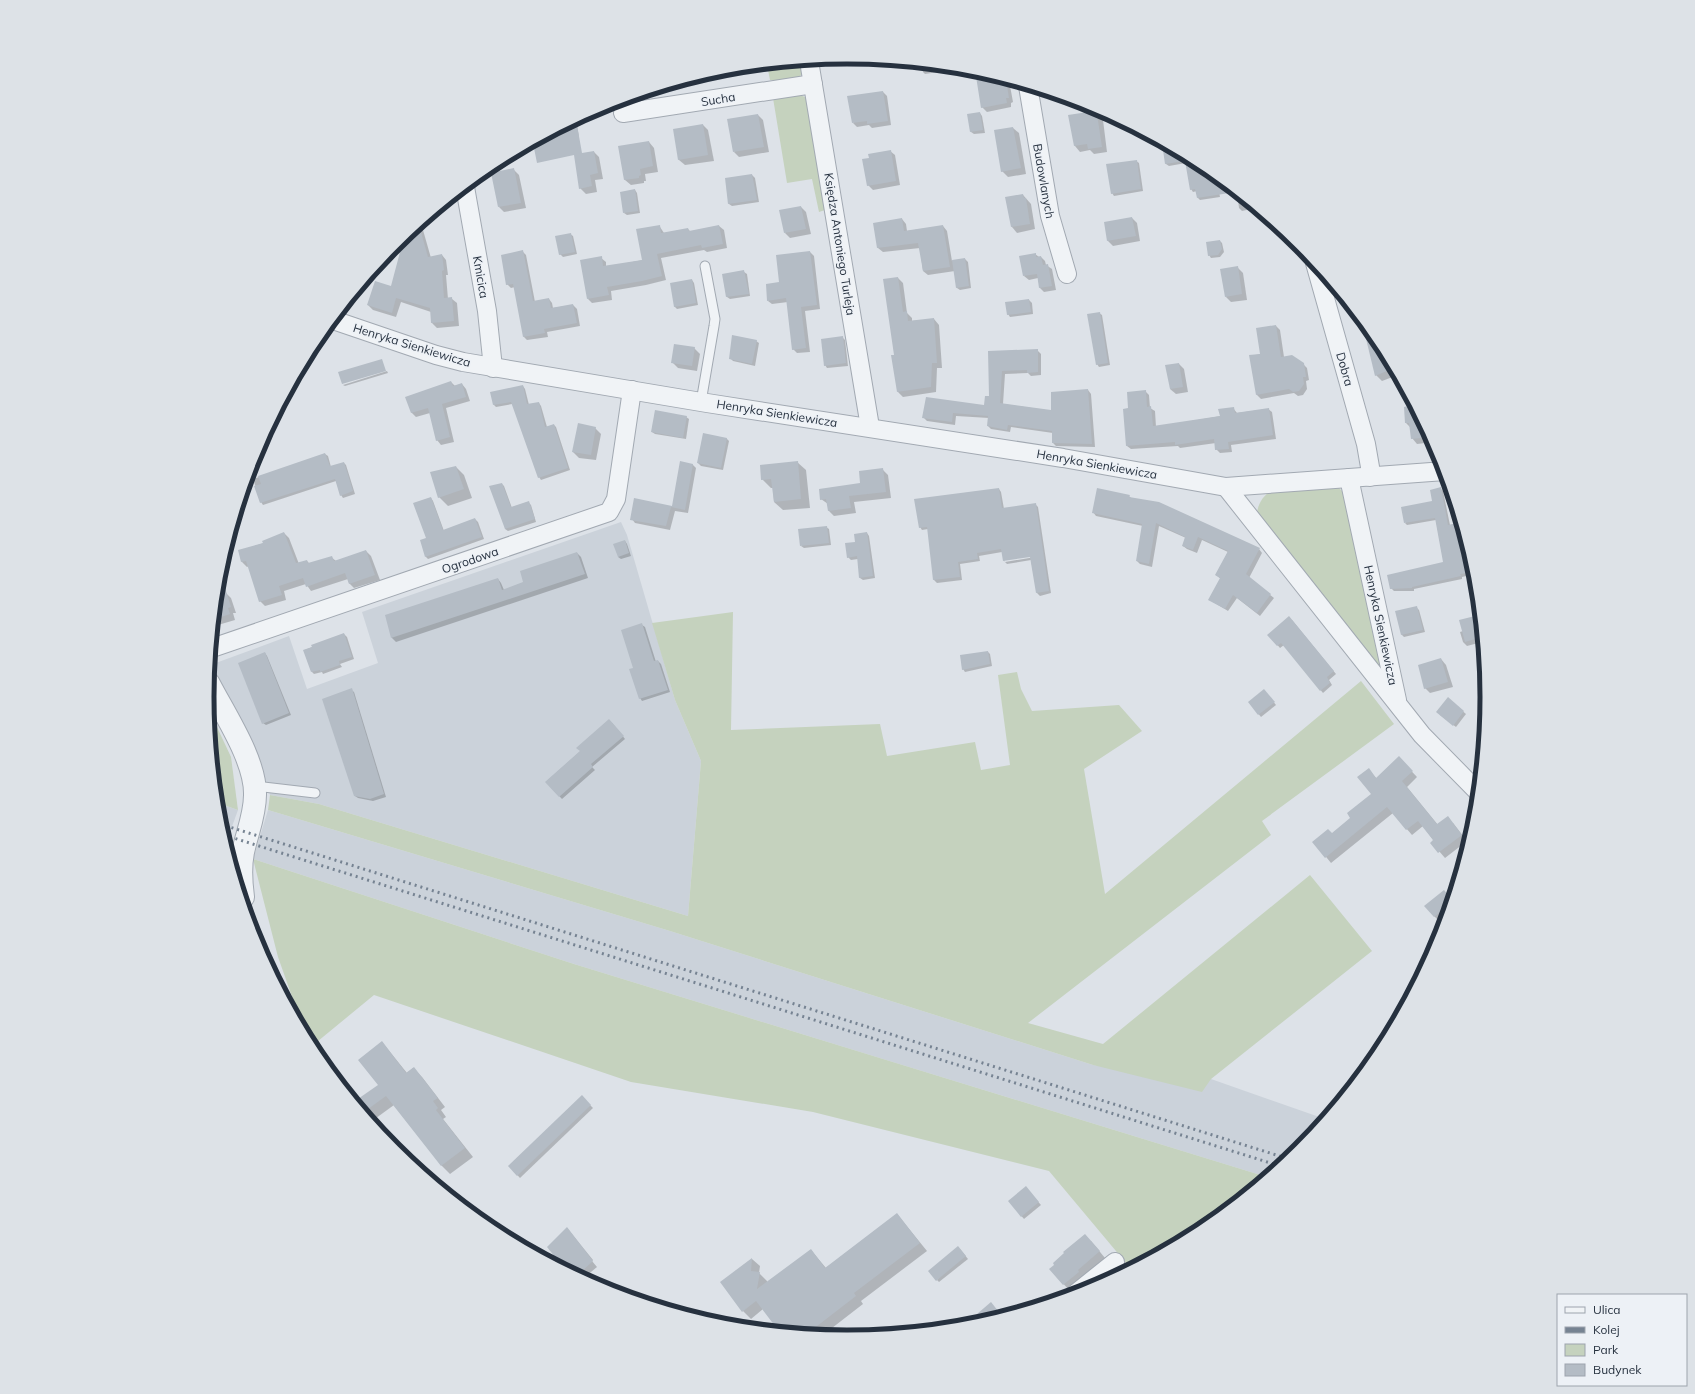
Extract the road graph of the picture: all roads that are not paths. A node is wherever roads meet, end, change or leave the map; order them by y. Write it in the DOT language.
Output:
graph roads {
  1 [pos="811,65"];
  2 [pos="813,84"];
  3 [pos="1029,91"];
  4 [pos="623,113"];
  5 [pos="466,192"];
  6 [pos="705,266"];
  7 [pos="1067,274"];
  8 [pos="1318,275"];
  9 [pos="338,322"];
  10 [pos="493,368"];
  11 [pos="632,390"];
  12 [pos="701,402"];
  13 [pos="870,427"];
  14 [pos="1438,472"];
  15 [pos="1370,477"];
  16 [pos="1349,478"];
  17 [pos="1226,487"];
  18 [pos="217,646"];
  19 [pos="214,694"];
  20 [pos="1398,705"];
  21 [pos="255,786"];
  22 [pos="1474,788"];
  23 [pos="315,793"];
  24 [pos="241,877"];
  25 [pos="1114,1262"];
  26 [pos="1089,1282"];
  1 -- 2 [label="street, Księdza Antoniego Turleja"];
  2 -- 4 [label="street, Sucha"];
  2 -- 13 [label="street, Księdza Antoniego Turleja"];
  3 -- 7 [label="street, Budowlanych"];
  5 -- 10 [label="street, Kmicica"];
  6 -- 12 [label="lane"];
  8 -- 15 [label="street, Dobra"];
  9 -- 10 [label="street, Henryka Sienkiewicza"];
  10 -- 11 [label="street, Henryka Sienkiewicza"];
  11 -- 12 [label="street, Henryka Sienkiewicza"];
  11 -- 18 [label="street, Ogrodowa"];
  12 -- 13 [label="street, Henryka Sienkiewicza"];
  13 -- 17 [label="street, Henryka Sienkiewicza"];
  14 -- 15 [label="street"];
  15 -- 16 [label="street"];
  16 -- 17 [label="street, Henryka Sienkiewicza"];
  16 -- 20 [label="street, Henryka Sienkiewicza"];
  17 -- 20 [label="street, Henryka Sienkiewicza"];
  19 -- 21 [label="street"];
  20 -- 22 [label="street, Henryka Sienkiewicza"];
  21 -- 23 [label="lane"];
  21 -- 24 [label="street"];
  25 -- 26 [label="street"];
}
